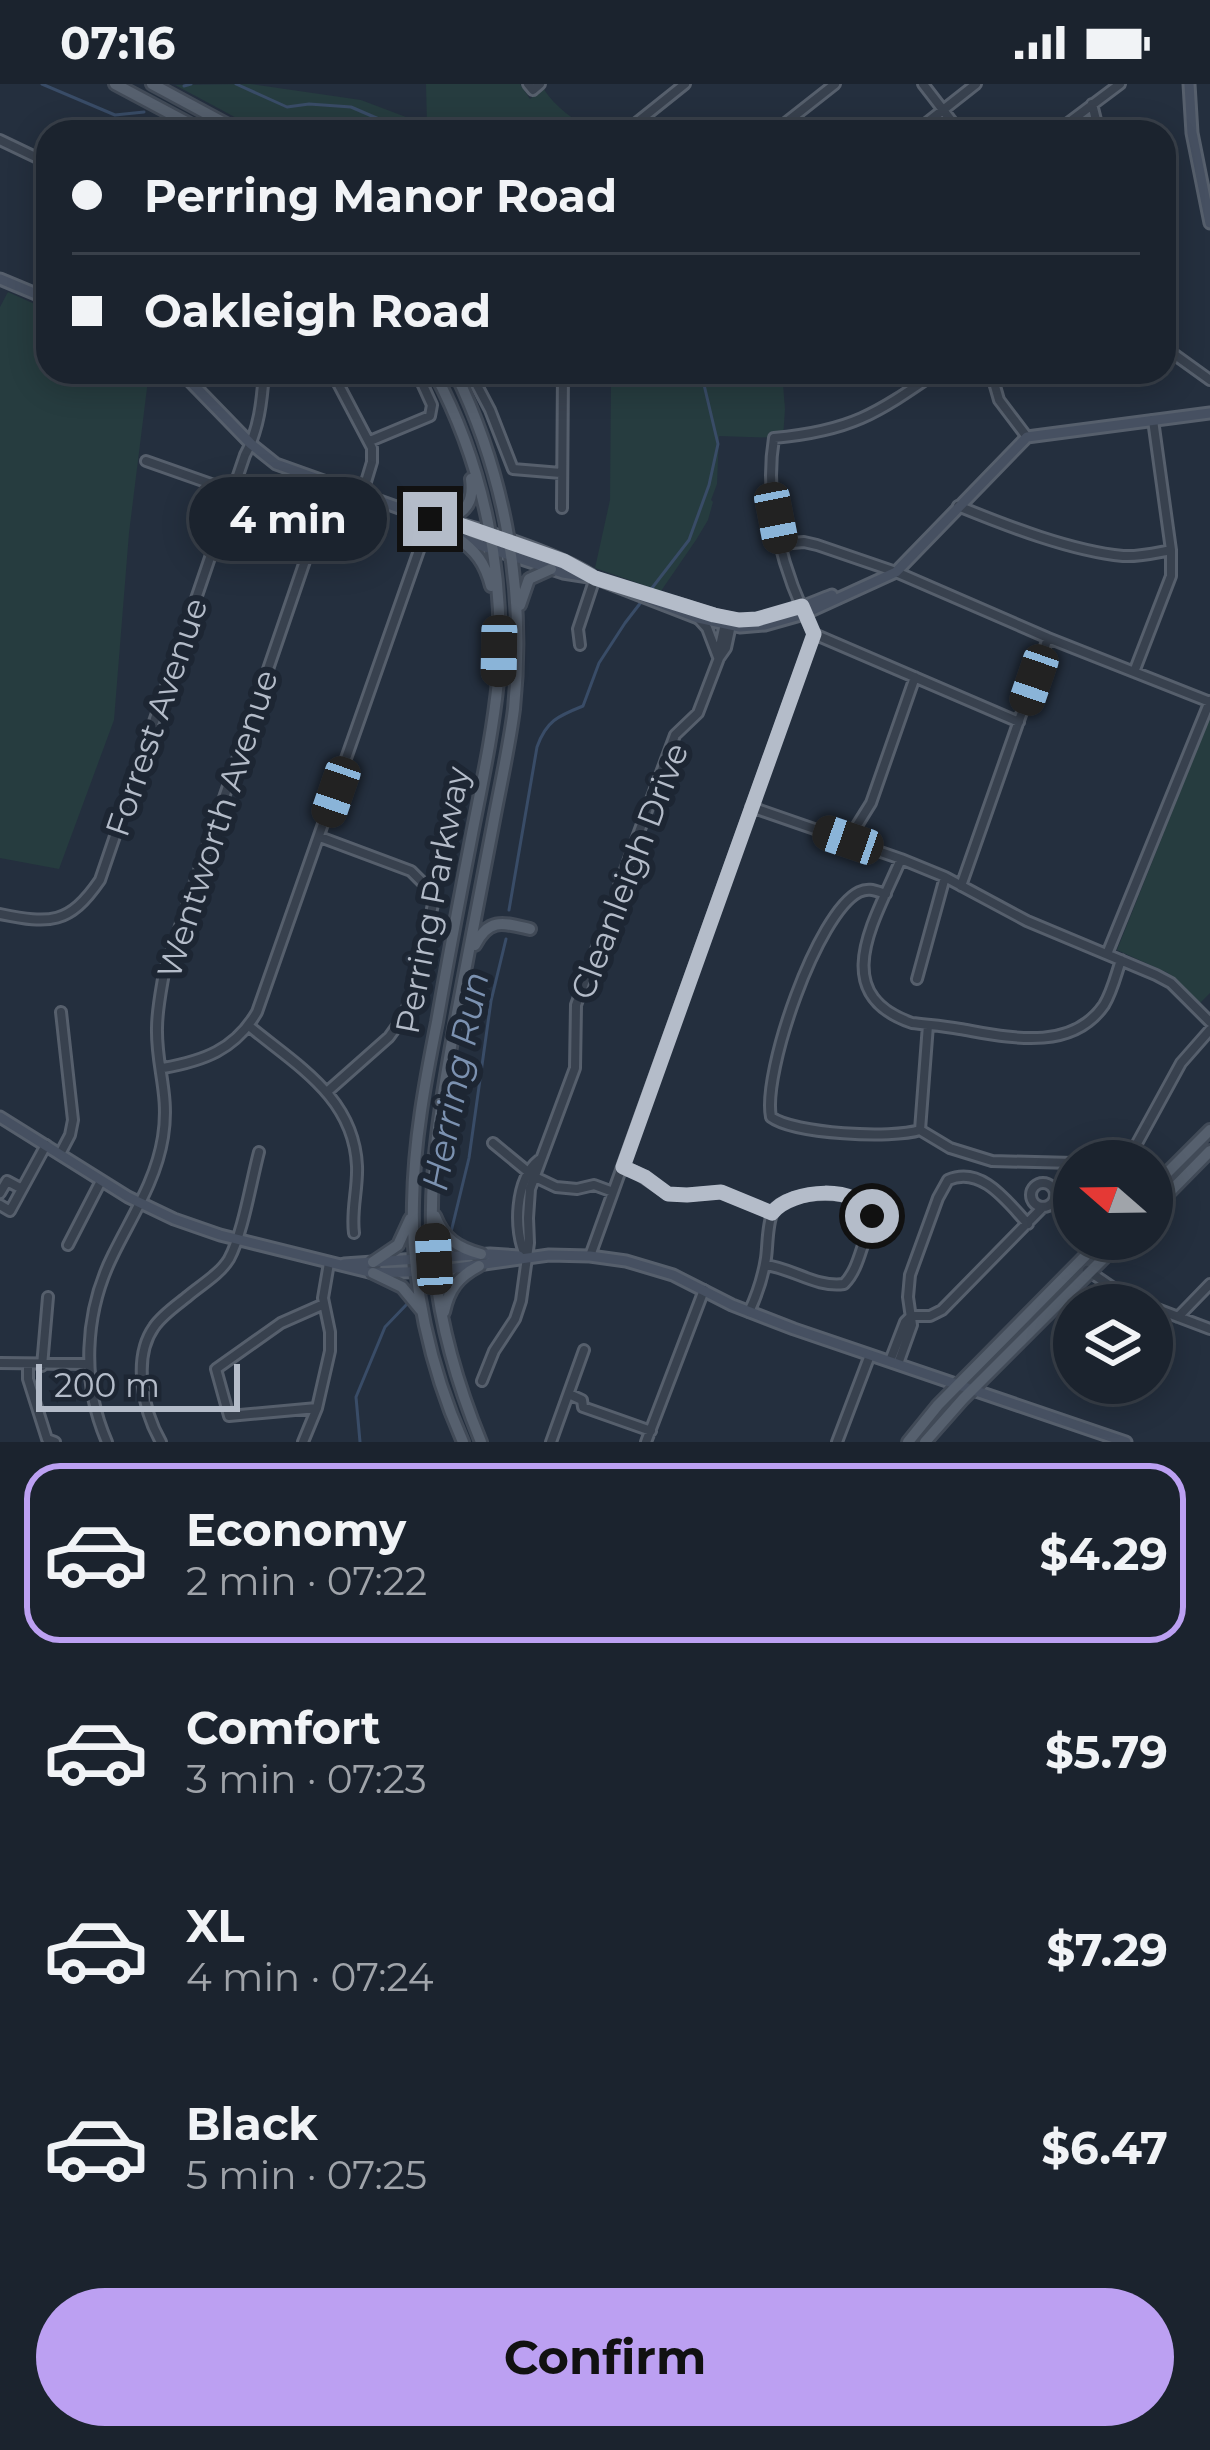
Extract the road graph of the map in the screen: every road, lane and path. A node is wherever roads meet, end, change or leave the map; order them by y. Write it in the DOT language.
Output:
graph roads {
  1 [pos="115,84"];
  2 [pos="686,84"];
  3 [pos="835,84"];
  4 [pos="923,84"];
  5 [pos="976,84"];
  6 [pos="1120,84"];
  7 [pos="1189,84"];
  8 [pos="156,86"];
  9 [pos="1092,104"];
  10 [pos="943,110"];
  11 [pos="182,120"];
  12 [pos="219,120"];
  13 [pos="640,120"];
  14 [pos="789,120"];
  15 [pos="930,120"];
  16 [pos="951,120"];
  17 [pos="1071,120"];
  18 [pos="1096,120"];
  19 [pos="0,140"];
  20 [pos="36,157"];
  21 [pos="1210,223"];
  22 [pos="0,279"];
  23 [pos="36,294"];
  24 [pos="1176,356"];
  25 [pos="1210,380"];
  26 [pos="193,384"];
  27 [pos="263,384"];
  28 [pos="339,384"];
  29 [pos="422,384"];
  30 [pos="440,384"];
  31 [pos="460,384"];
  32 [pos="476,384"];
  33 [pos="563,384"];
  34 [pos="921,384"];
  35 [pos="994,384"];
  36 [pos="1210,413"];
  37 [pos="1153,420"];
  38 [pos="1027,437"];
  39 [pos="370,441"];
  40 [pos="251,445"];
  41 [pos="469,452"];
  42 [pos="146,461"];
  43 [pos="561,473"];
  44 [pos="331,485"];
  45 [pos="234,492"];
  46 [pos="362,496"];
  47 [pos="958,506"];
  48 [pos="562,508"];
  49 [pos="430,519"];
  50 [pos="446,520"];
  51 [pos="490,535"];
  52 [pos="456,537"];
  53 [pos="509,542"];
  54 [pos="781,544"];
  55 [pos="492,549"];
  56 [pos="1171,550"];
  57 [pos="512,555"];
  58 [pos="551,569"];
  59 [pos="896,572"];
  60 [pos="595,578"];
  61 [pos="654,599"];
  62 [pos="803,610"];
  63 [pos="499,618"];
  64 [pos="698,618"];
  65 [pos="728,621"];
  66 [pos="814,634"];
  67 [pos="1048,638"];
  68 [pos="580,645"];
  69 [pos="517,651"];
  70 [pos="719,658"];
  71 [pos="1134,672"];
  72 [pos="915,677"];
  73 [pos="1210,702"];
  74 [pos="1019,722"];
  75 [pos="751,807"];
  76 [pos="320,837"];
  77 [pos="848,840"];
  78 [pos="901,859"];
  79 [pos="945,878"];
  80 [pos="961,886"];
  81 [pos="886,894"];
  82 [pos="0,914"];
  83 [pos="530,929"];
  84 [pos="1107,954"];
  85 [pos="1121,960"];
  86 [pos="465,971"];
  87 [pos="917,980"];
  88 [pos="61,1012"];
  89 [pos="928,1025"];
  90 [pos="249,1026"];
  91 [pos="1210,1026"];
  92 [pos="163,1068"];
  93 [pos="328,1091"];
  94 [pos="0,1117"];
  95 [pos="920,1130"];
  96 [pos="1210,1130"];
  97 [pos="1137,1140"];
  98 [pos="493,1144"];
  99 [pos="46,1145"];
  100 [pos="1210,1151"];
  101 [pos="259,1152"];
  102 [pos="61,1154"];
  103 [pos="1053,1163"];
  104 [pos="623,1167"];
  105 [pos="1173,1167"];
  106 [pos="531,1173"];
  107 [pos="101,1181"];
  108 [pos="22,1189"];
  109 [pos="1173,1189"];
  110 [pos="614,1192"];
  111 [pos="0,1193"];
  112 [pos="140,1203"];
  113 [pos="413,1204"];
  114 [pos="0,1205"];
  115 [pos="432,1207"];
  116 [pos="1043,1207"];
  117 [pos="772,1213"];
  118 [pos="1028,1224"];
  119 [pos="354,1233"];
  120 [pos="236,1240"];
  121 [pos="68,1245"];
  122 [pos="590,1256"];
  123 [pos="526,1257"];
  124 [pos="480,1260"];
  125 [pos="1103,1260"];
  126 [pos="1079,1262"];
  127 [pos="334,1264"];
  128 [pos="765,1264"];
  129 [pos="434,1265"];
  130 [pos="417,1266"];
  131 [pos="373,1268"];
  132 [pos="1090,1273"];
  133 [pos="1107,1284"];
  134 [pos="1210,1284"];
  135 [pos="704,1290"];
  136 [pos="48,1297"];
  137 [pos="324,1304"];
  138 [pos="749,1312"];
  139 [pos="424,1314"];
  140 [pos="1173,1315"];
  141 [pos="911,1316"];
  142 [pos="1178,1317"];
  143 [pos="442,1321"];
  144 [pos="1210,1329"];
  145 [pos="584,1350"];
  146 [pos="870,1355"];
  147 [pos="0,1363"];
  148 [pos="894,1363"];
  149 [pos="89,1364"];
  150 [pos="28,1366"];
  151 [pos="42,1366"];
  152 [pos="482,1381"];
  153 [pos="957,1385"];
  154 [pos="973,1390"];
  155 [pos="569,1394"];
  156 [pos="583,1407"];
  157 [pos="316,1408"];
  158 [pos="563,1409"];
  159 [pos="1085,1428"];
  160 [pos="650,1431"];
  161 [pos="55,1442"];
  162 [pos="107,1442"];
  163 [pos="161,1442"];
  164 [pos="303,1442"];
  165 [pos="463,1442"];
  166 [pos="481,1442"];
  167 [pos="551,1442"];
  168 [pos="646,1442"];
  169 [pos="837,1442"];
  170 [pos="908,1442"];
  171 [pos="925,1442"];
  172 [pos="1081,1442"];
  173 [pos="1126,1442"];
  1 -- 11 [label="main road"];
  2 -- 13 [label="street"];
  3 -- 14 [label="street"];
  4 -- 10 [label="street"];
  5 -- 10 [label="street"];
  6 -- 9 [label="street"];
  7 -- 21 [label="street"];
  8 -- 12 [label="main road"];
  9 -- 17 [label="street"];
  9 -- 18 [label="street"];
  10 -- 15 [label="street"];
  10 -- 16 [label="street"];
  19 -- 20 [label="street"];
  22 -- 23 [label="street"];
  24 -- 25 [label="street"];
  26 -- 40 [label="street"];
  27 -- 40 [label="street, Forrest Avenue"];
  28 -- 39 [label="street"];
  29 -- 39 [label="street"];
  30 -- 41 [label="main road, Perring Parkway"];
  31 -- 53 [label="main road, Perring Parkway"];
  32 -- 43 [label="street"];
  33 -- 43 [label="street"];
  34 -- 54 [label="street"];
  35 -- 38 [label="street"];
  36 -- 37 [label="street"];
  37 -- 38 [label="street"];
  37 -- 56 [label="street"];
  38 -- 47 [label="street"];
  39 -- 46 [label="street"];
  40 -- 44 [label="street"];
  40 -- 45 [label="street, Forrest Avenue"];
  41 -- 50 [label="main road"];
  41 -- 51 [label="main road, Perring Parkway"];
  42 -- 45 [label="street"];
  43 -- 48 [label="street"];
  44 -- 46 [label="street"];
  44 -- 92 [label="street, Wentworth Avenue"];
  45 -- 82 [label="street, Forrest Avenue"];
  46 -- 49 [label="street"];
  47 -- 56 [label="street"];
  47 -- 59 [label="street"];
  49 -- 50 [label="street"];
  49 -- 52 [label="street"];
  49 -- 76 [label="street"];
  50 -- 51 [label="street"];
  51 -- 53 [label="street"];
  51 -- 55 [label="main road, Perring Parkway"];
  52 -- 55 [label="street"];
  52 -- 63 [label="main road"];
  53 -- 57 [label="main road, Perring Parkway"];
  53 -- 60 [label="street"];
  54 -- 59 [label="street"];
  54 -- 62 [label="street"];
  55 -- 57 [label="street"];
  55 -- 63 [label="main road, Perring Parkway"];
  56 -- 71 [label="street"];
  57 -- 58 [label="street"];
  57 -- 69 [label="main road, Perring Parkway"];
  58 -- 60 [label="street"];
  58 -- 69 [label="main road"];
  59 -- 62 [label="street"];
  59 -- 67 [label="street"];
  60 -- 61 [label="street"];
  60 -- 68 [label="street"];
  61 -- 64 [label="street"];
  61 -- 65 [label="street"];
  62 -- 65 [label="street"];
  62 -- 66 [label="street"];
  63 -- 113 [label="main road, Perring Parkway"];
  64 -- 65 [label="street"];
  64 -- 70 [label="street"];
  65 -- 70 [label="street, Cleanleigh Drive"];
  66 -- 72 [label="street"];
  66 -- 75 [label="street"];
  67 -- 71 [label="street"];
  67 -- 74 [label="street"];
  69 -- 86 [label="main road, Perring Parkway"];
  70 -- 106 [label="street, Cleanleigh Drive"];
  71 -- 73 [label="street"];
  72 -- 74 [label="street"];
  72 -- 77 [label="street"];
  73 -- 84 [label="street"];
  74 -- 80 [label="street"];
  75 -- 77 [label="street"];
  75 -- 104 [label="street"];
  76 -- 90 [label="street"];
  76 -- 93 [label="street"];
  77 -- 78 [label="street"];
  78 -- 79 [label="street"];
  78 -- 81 [label="street"];
  79 -- 80 [label="street"];
  79 -- 87 [label="street"];
  80 -- 84 [label="street"];
  81 -- 89 [label="street"];
  81 -- 95 [label="street"];
  83 -- 86 [label="main road"];
  84 -- 85 [label="street"];
  85 -- 89 [label="street"];
  85 -- 91 [label="street"];
  86 -- 115 [label="main road, Perring Parkway"];
  88 -- 102 [label="street"];
  89 -- 95 [label="street"];
  90 -- 92 [label="street"];
  90 -- 93 [label="street"];
  91 -- 97 [label="street"];
  92 -- 112 [label="street, Wentworth Avenue"];
  93 -- 119 [label="street"];
  94 -- 99 [label="street"];
  95 -- 103 [label="street"];
  96 -- 105 [label="main road"];
  98 -- 106 [label="street"];
  99 -- 102 [label="street"];
  99 -- 108 [label="street"];
  100 -- 109 [label="main road"];
  101 -- 120 [label="street"];
  102 -- 107 [label="street"];
  104 -- 110 [label="street"];
  104 -- 117 [label="street"];
  106 -- 110 [label="street"];
  106 -- 123 [label="street, Cleanleigh Drive"];
  107 -- 112 [label="street"];
  107 -- 121 [label="street"];
  108 -- 111 [label="street"];
  108 -- 114 [label="street"];
  110 -- 122 [label="street"];
  112 -- 120 [label="street"];
  112 -- 149 [label="street, Wentworth Avenue"];
  113 -- 130 [label="main road, Perring Parkway"];
  113 -- 131 [label="main road"];
  115 -- 124 [label="main road"];
  115 -- 129 [label="main road, Perring Parkway"];
  116 -- 118 [label="street"];
  117 -- 128 [label="street"];
  117 -- 128 [label="street"];
  118 -- 141 [label="street"];
  118 -- 141 [label="street"];
  120 -- 127 [label="street"];
  120 -- 163 [label="street"];
  122 -- 123 [label="street"];
  122 -- 135 [label="street"];
  123 -- 124 [label="street"];
  123 -- 152 [label="street, Cleanleigh Drive"];
  124 -- 129 [label="street"];
  124 -- 143 [label="main road"];
  125 -- 132 [label="main road"];
  126 -- 132 [label="street"];
  126 -- 153 [label="main road"];
  127 -- 131 [label="street"];
  127 -- 137 [label="street"];
  128 -- 138 [label="street"];
  129 -- 130 [label="street"];
  129 -- 143 [label="main road, Perring Parkway"];
  130 -- 131 [label="street"];
  130 -- 139 [label="main road, Perring Parkway"];
  131 -- 139 [label="main road"];
  132 -- 133 [label="street"];
  132 -- 154 [label="main road"];
  134 -- 142 [label="street"];
  135 -- 138 [label="street"];
  135 -- 160 [label="street"];
  136 -- 151 [label="street"];
  137 -- 157 [label="street"];
  137 -- 157 [label="street"];
  138 -- 146 [label="street"];
  139 -- 165 [label="main road, Perring Parkway"];
  140 -- 142 [label="street"];
  141 -- 148 [label="street"];
  142 -- 144 [label="street"];
  143 -- 166 [label="main road, Perring Parkway"];
  145 -- 155 [label="street"];
  146 -- 148 [label="street"];
  146 -- 169 [label="street"];
  147 -- 150 [label="street"];
  148 -- 153 [label="street"];
  149 -- 151 [label="street"];
  149 -- 162 [label="street, Wentworth Avenue"];
  150 -- 151 [label="street"];
  150 -- 161 [label="street"];
  153 -- 154 [label="street"];
  153 -- 170 [label="main road"];
  154 -- 159 [label="street"];
  154 -- 171 [label="main road"];
  155 -- 156 [label="street"];
  155 -- 158 [label="street"];
  156 -- 158 [label="street"];
  156 -- 160 [label="street"];
  157 -- 164 [label="street"];
  158 -- 167 [label="street"];
  159 -- 172 [label="street"];
  159 -- 173 [label="street"];
  160 -- 168 [label="street"];
}
